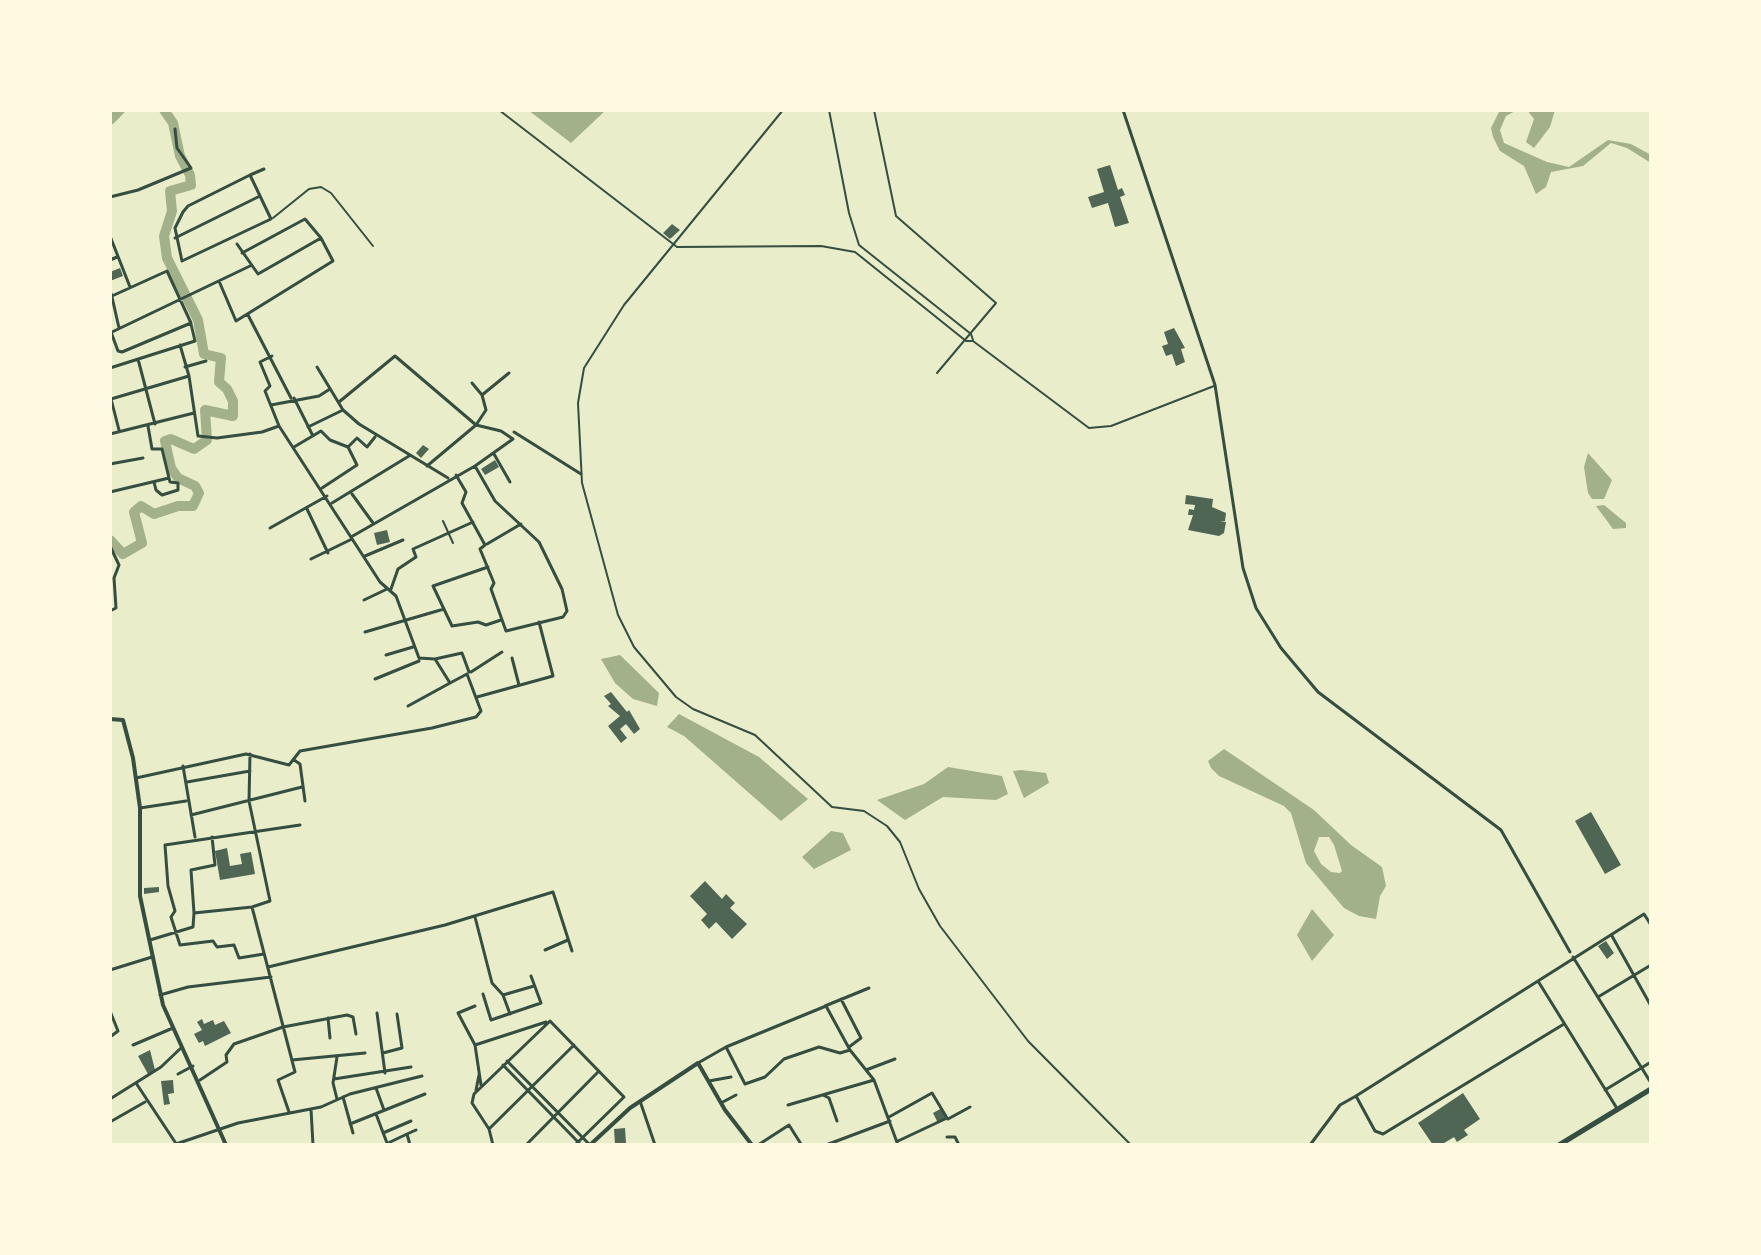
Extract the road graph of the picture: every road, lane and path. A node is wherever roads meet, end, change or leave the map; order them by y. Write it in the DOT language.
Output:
graph roads {
  1 [pos="499,110"];
  2 [pos="783,110"];
  3 [pos="829,110"];
  4 [pos="874,110"];
  5 [pos="1123,110"];
  6 [pos="175,129"];
  7 [pos="264,169"];
  8 [pos="250,175"];
  9 [pos="260,196"];
  10 [pos="110,197"];
  11 [pos="271,219"];
  12 [pos="110,236"];
  13 [pos="175,238"];
  14 [pos="321,238"];
  15 [pos="237,244"];
  16 [pos="674,245"];
  17 [pos="373,246"];
  18 [pos="242,253"];
  19 [pos="117,257"];
  20 [pos="110,260"];
  21 [pos="250,266"];
  22 [pos="219,281"];
  23 [pos="130,287"];
  24 [pos="111,294"];
  25 [pos="182,299"];
  26 [pos="249,317"];
  27 [pos="191,323"];
  28 [pos="119,328"];
  29 [pos="111,332"];
  30 [pos="971,334"];
  31 [pos="966,341"];
  32 [pos="973,341"];
  33 [pos="180,345"];
  34 [pos="117,347"];
  35 [pos="110,349"];
  36 [pos="127,350"];
  37 [pos="272,356"];
  38 [pos="138,359"];
  39 [pos="131,361"];
  40 [pos="206,361"];
  41 [pos="185,367"];
  42 [pos="317,367"];
  43 [pos="110,368"];
  44 [pos="509,373"];
  45 [pos="937,373"];
  46 [pos="189,376"];
  47 [pos="472,383"];
  48 [pos="1215,385"];
  49 [pos="146,389"];
  50 [pos="330,389"];
  51 [pos="482,395"];
  52 [pos="110,397"];
  53 [pos="292,398"];
  54 [pos="339,402"];
  55 [pos="271,405"];
  56 [pos="343,410"];
  57 [pos="194,413"];
  58 [pos="155,424"];
  59 [pos="476,425"];
  60 [pos="148,426"];
  61 [pos="279,426"];
  62 [pos="308,427"];
  63 [pos="120,432"];
  64 [pos="514,432"];
  65 [pos="110,434"];
  66 [pos="313,435"];
  67 [pos="375,437"];
  68 [pos="294,447"];
  69 [pos="348,447"];
  70 [pos="494,454"];
  71 [pos="409,456"];
  72 [pos="143,458"];
  73 [pos="110,464"];
  74 [pos="427,466"];
  75 [pos="475,466"];
  76 [pos="581,474"];
  77 [pos="456,475"];
  78 [pos="169,478"];
  79 [pos="449,479"];
  80 [pos="154,482"];
  81 [pos="510,482"];
  82 [pos="322,488"];
  83 [pos="110,492"];
  84 [pos="351,492"];
  85 [pos="327,496"];
  86 [pos="332,503"];
  87 [pos="307,509"];
  88 [pos="443,521"];
  89 [pos="473,522"];
  90 [pos="373,523"];
  91 [pos="521,524"];
  92 [pos="270,528"];
  93 [pos="448,533"];
  94 [pos="352,538"];
  95 [pos="403,540"];
  96 [pos="453,543"];
  97 [pos="485,545"];
  98 [pos="110,546"];
  99 [pos="328,553"];
  100 [pos="365,556"];
  101 [pos="311,559"];
  102 [pos="488,567"];
  103 [pos="112,578"];
  104 [pos="389,589"];
  105 [pos="364,600"];
  106 [pos="444,609"];
  107 [pos="110,611"];
  108 [pos="406,619"];
  109 [pos="501,620"];
  110 [pos="539,622"];
  111 [pos="365,632"];
  112 [pos="414,646"];
  113 [pos="502,652"];
  114 [pos="386,655"];
  115 [pos="512,658"];
  116 [pos="435,659"];
  117 [pos="421,660"];
  118 [pos="468,673"];
  119 [pos="375,679"];
  120 [pos="450,683"];
  121 [pos="519,685"];
  122 [pos="477,697"];
  123 [pos="408,706"];
  124 [pos="110,719"];
  125 [pos="250,754"];
  126 [pos="294,760"];
  127 [pos="183,766"];
  128 [pos="250,771"];
  129 [pos="136,778"];
  130 [pos="187,782"];
  131 [pos="302,787"];
  132 [pos="186,801"];
  133 [pos="249,801"];
  134 [pos="305,801"];
  135 [pos="140,808"];
  136 [pos="191,815"];
  137 [pos="300,825"];
  138 [pos="254,832"];
  139 [pos="212,837"];
  140 [pos="195,839"];
  141 [pos="252,907"];
  142 [pos="194,913"];
  143 [pos="475,917"];
  144 [pos="1651,925"];
  145 [pos="175,932"];
  146 [pos="1611,934"];
  147 [pos="150,940"];
  148 [pos="568,940"];
  149 [pos="545,950"];
  150 [pos="572,951"];
  151 [pos="1570,952"];
  152 [pos="264,954"];
  153 [pos="154,957"];
  154 [pos="1573,957"];
  155 [pos="1651,965"];
  156 [pos="268,967"];
  157 [pos="110,970"];
  158 [pos="1634,975"];
  159 [pos="531,976"];
  160 [pos="271,977"];
  161 [pos="1537,980"];
  162 [pos="534,985"];
  163 [pos="869,988"];
  164 [pos="483,994"];
  165 [pos="160,995"];
  166 [pos="503,995"];
  167 [pos="1598,997"];
  168 [pos="841,999"];
  169 [pos="475,1006"];
  170 [pos="824,1006"];
  171 [pos="1651,1006"];
  172 [pos="110,1011"];
  173 [pos="377,1013"];
  174 [pos="397,1014"];
  175 [pos="510,1014"];
  176 [pos="328,1018"];
  177 [pos="550,1021"];
  178 [pos="1564,1024"];
  179 [pos="283,1027"];
  180 [pos="529,1027"];
  181 [pos="173,1028"];
  182 [pos="356,1034"];
  183 [pos="110,1037"];
  184 [pos="532,1037"];
  185 [pos="330,1038"];
  186 [pos="133,1045"];
  187 [pos="475,1045"];
  188 [pos="574,1045"];
  189 [pos="182,1047"];
  190 [pos="726,1047"];
  191 [pos="849,1048"];
  192 [pos="365,1053"];
  193 [pos="383,1053"];
  194 [pos="337,1057"];
  195 [pos="895,1059"];
  196 [pos="292,1060"];
  197 [pos="1651,1062"];
  198 [pos="505,1063"];
  199 [pos="698,1063"];
  200 [pos="193,1066"];
  201 [pos="411,1067"];
  202 [pos="1641,1067"];
  203 [pos="866,1070"];
  204 [pos="599,1071"];
  205 [pos="385,1073"];
  206 [pos="178,1074"];
  207 [pos="479,1075"];
  208 [pos="422,1076"];
  209 [pos="731,1077"];
  210 [pos="334,1079"];
  211 [pos="200,1080"];
  212 [pos="874,1080"];
  213 [pos="709,1081"];
  214 [pos="136,1083"];
  215 [pos="481,1085"];
  216 [pos="532,1086"];
  217 [pos="1651,1086"];
  218 [pos="376,1088"];
  219 [pos="1605,1090"];
  220 [pos="528,1091"];
  221 [pos="475,1092"];
  222 [pos="425,1094"];
  223 [pos="1357,1094"];
  224 [pos="736,1095"];
  225 [pos="823,1095"];
  226 [pos="343,1097"];
  227 [pos="110,1099"];
  228 [pos="337,1099"];
  229 [pos="640,1101"];
  230 [pos="145,1102"];
  231 [pos="721,1103"];
  232 [pos="788,1105"];
  233 [pos="970,1107"];
  234 [pos="311,1109"];
  235 [pos="384,1110"];
  236 [pos="1618,1110"];
  237 [pos="289,1112"];
  238 [pos="558,1112"];
  239 [pos="376,1114"];
  240 [pos="553,1117"];
  241 [pos="890,1119"];
  242 [pos="948,1119"];
  243 [pos="411,1121"];
  244 [pos="837,1121"];
  245 [pos="110,1122"];
  246 [pos="350,1124"];
  247 [pos="219,1128"];
  248 [pos="489,1129"];
  249 [pos="416,1130"];
  250 [pos="353,1133"];
  251 [pos="383,1133"];
  252 [pos="407,1134"];
  253 [pos="583,1137"];
  254 [pos="947,1137"];
  255 [pos="897,1143"];
  256 [pos="176,1144"];
  257 [pos="385,1144"];
  258 [pos="578,1144"];
  259 [pos="801,1144"];
  260 [pos="1562,1144"];
  261 [pos="226,1145"];
  262 [pos="313,1145"];
  263 [pos="337,1145"];
  264 [pos="343,1145"];
  265 [pos="410,1145"];
  266 [pos="493,1145"];
  267 [pos="526,1145"];
  268 [pos="590,1145"];
  269 [pos="655,1145"];
  270 [pos="752,1145"];
  271 [pos="758,1145"];
  272 [pos="826,1145"];
  273 [pos="959,1145"];
  274 [pos="1131,1145"];
  275 [pos="1310,1145"];
  1 -- 16 [label="lane"];
  2 -- 16 [label="lane"];
  3 -- 30 [label="lane"];
  4 -- 30 [label="lane"];
  5 -- 48 [label="street"];
  6 -- 10 [label="street"];
  7 -- 8 [label="street"];
  8 -- 9 [label="street"];
  8 -- 13 [label="street"];
  9 -- 11 [label="street"];
  9 -- 13 [label="street"];
  11 -- 13 [label="street"];
  11 -- 17 [label="lane"];
  12 -- 19 [label="street"];
  14 -- 18 [label="street"];
  14 -- 21 [label="street"];
  14 -- 26 [label="street"];
  15 -- 18 [label="street"];
  16 -- 31 [label="lane"];
  16 -- 76 [label="lane"];
  18 -- 21 [label="street"];
  19 -- 20 [label="street"];
  19 -- 23 [label="street"];
  21 -- 22 [label="street"];
  22 -- 25 [label="street"];
  22 -- 26 [label="street"];
  23 -- 24 [label="street"];
  23 -- 25 [label="street"];
  24 -- 28 [label="street"];
  25 -- 27 [label="street"];
  25 -- 28 [label="street"];
  26 -- 37 [label="street"];
  27 -- 33 [label="street"];
  27 -- 36 [label="street"];
  28 -- 29 [label="street"];
  29 -- 34 [label="street"];
  30 -- 31 [label="lane"];
  30 -- 32 [label="lane"];
  31 -- 32 [label="lane"];
  31 -- 45 [label="lane"];
  32 -- 48 [label="lane"];
  33 -- 38 [label="street"];
  33 -- 41 [label="street"];
  34 -- 35 [label="street"];
  34 -- 36 [label="street"];
  36 -- 39 [label="street"];
  37 -- 53 [label="street"];
  37 -- 55 [label="street"];
  38 -- 39 [label="street"];
  38 -- 49 [label="street"];
  39 -- 43 [label="street"];
  40 -- 41 [label="street"];
  41 -- 46 [label="street"];
  42 -- 50 [label="street"];
  44 -- 51 [label="street"];
  46 -- 49 [label="street"];
  46 -- 57 [label="street"];
  47 -- 51 [label="street"];
  48 -- 151 [label="street"];
  49 -- 52 [label="street"];
  49 -- 58 [label="street"];
  50 -- 53 [label="street"];
  50 -- 54 [label="street"];
  51 -- 59 [label="street"];
  52 -- 63 [label="street"];
  53 -- 55 [label="street"];
  53 -- 62 [label="street"];
  54 -- 56 [label="street"];
  54 -- 59 [label="street"];
  55 -- 61 [label="street"];
  56 -- 62 [label="street"];
  56 -- 67 [label="street"];
  57 -- 58 [label="street"];
  57 -- 61 [label="street"];
  58 -- 60 [label="street"];
  59 -- 70 [label="street"];
  59 -- 74 [label="street"];
  60 -- 63 [label="street"];
  60 -- 78 [label="street"];
  61 -- 68 [label="street"];
  62 -- 66 [label="street"];
  63 -- 65 [label="street"];
  64 -- 76 [label="street"];
  66 -- 68 [label="street"];
  66 -- 69 [label="street"];
  67 -- 69 [label="street"];
  67 -- 71 [label="street"];
  68 -- 82 [label="street"];
  69 -- 82 [label="street"];
  70 -- 75 [label="street"];
  70 -- 81 [label="street"];
  71 -- 74 [label="street"];
  71 -- 84 [label="street"];
  72 -- 73 [label="street"];
  74 -- 79 [label="street"];
  75 -- 77 [label="street"];
  75 -- 91 [label="street"];
  76 -- 274 [label="lane"];
  77 -- 79 [label="street"];
  77 -- 89 [label="street"];
  78 -- 80 [label="street"];
  78 -- 80 [label="street"];
  79 -- 90 [label="street"];
  80 -- 83 [label="street"];
  82 -- 85 [label="street"];
  84 -- 86 [label="street"];
  84 -- 90 [label="street"];
  85 -- 86 [label="street"];
  85 -- 87 [label="street"];
  86 -- 94 [label="street"];
  87 -- 92 [label="street"];
  87 -- 99 [label="street"];
  88 -- 93 [label="lane"];
  89 -- 93 [label="street"];
  89 -- 97 [label="street"];
  90 -- 94 [label="street"];
  91 -- 97 [label="street"];
  91 -- 110 [label="street"];
  93 -- 96 [label="lane"];
  93 -- 104 [label="street"];
  94 -- 99 [label="street"];
  94 -- 100 [label="street"];
  95 -- 100 [label="street"];
  97 -- 102 [label="street"];
  98 -- 103 [label="street"];
  99 -- 101 [label="street"];
  100 -- 104 [label="street"];
  102 -- 106 [label="street"];
  102 -- 109 [label="street"];
  103 -- 107 [label="street"];
  104 -- 105 [label="street"];
  104 -- 108 [label="street"];
  106 -- 108 [label="street"];
  106 -- 109 [label="street"];
  108 -- 111 [label="street"];
  108 -- 112 [label="street"];
  109 -- 110 [label="street"];
  110 -- 121 [label="street"];
  112 -- 114 [label="street"];
  112 -- 117 [label="street"];
  113 -- 118 [label="street"];
  115 -- 121 [label="street"];
  116 -- 117 [label="street"];
  116 -- 118 [label="street"];
  116 -- 120 [label="street"];
  117 -- 119 [label="street"];
  118 -- 120 [label="street"];
  118 -- 122 [label="street"];
  120 -- 123 [label="street"];
  121 -- 122 [label="street"];
  122 -- 126 [label="street"];
  124 -- 129 [label="street"];
  125 -- 126 [label="street"];
  125 -- 127 [label="street"];
  125 -- 128 [label="street"];
  126 -- 131 [label="street"];
  127 -- 129 [label="street"];
  127 -- 130 [label="street"];
  128 -- 130 [label="street"];
  128 -- 133 [label="street"];
  129 -- 135 [label="street"];
  130 -- 136 [label="street"];
  131 -- 133 [label="street"];
  131 -- 134 [label="street"];
  132 -- 135 [label="street"];
  133 -- 136 [label="street"];
  133 -- 138 [label="street"];
  135 -- 147 [label="street"];
  136 -- 140 [label="street"];
  137 -- 138 [label="street"];
  138 -- 139 [label="street"];
  138 -- 141 [label="street"];
  139 -- 140 [label="street"];
  139 -- 142 [label="street"];
  140 -- 145 [label="street"];
  141 -- 142 [label="street"];
  141 -- 152 [label="street"];
  142 -- 145 [label="street"];
  143 -- 148 [label="street"];
  143 -- 156 [label="street"];
  143 -- 166 [label="street"];
  144 -- 146 [label="street"];
  145 -- 147 [label="street"];
  145 -- 152 [label="street"];
  146 -- 154 [label="street"];
  146 -- 158 [label="street"];
  147 -- 153 [label="street"];
  148 -- 149 [label="street"];
  148 -- 150 [label="street"];
  151 -- 154 [label="lane"];
  152 -- 156 [label="street"];
  153 -- 157 [label="street"];
  153 -- 165 [label="street"];
  154 -- 161 [label="street"];
  154 -- 167 [label="street"];
  155 -- 158 [label="street"];
  156 -- 160 [label="street"];
  158 -- 167 [label="street"];
  158 -- 171 [label="street"];
  159 -- 162 [label="street"];
  160 -- 165 [label="street"];
  160 -- 179 [label="street"];
  161 -- 178 [label="street"];
  161 -- 223 [label="street"];
  162 -- 166 [label="street"];
  162 -- 175 [label="street"];
  163 -- 168 [label="street"];
  164 -- 175 [label="street"];
  165 -- 181 [label="street"];
  166 -- 175 [label="street"];
  167 -- 202 [label="street"];
  168 -- 170 [label="street"];
  168 -- 191 [label="street"];
  169 -- 187 [label="street"];
  170 -- 190 [label="street"];
  170 -- 191 [label="street"];
  172 -- 183 [label="street"];
  173 -- 193 [label="street"];
  174 -- 193 [label="street"];
  176 -- 179 [label="street"];
  176 -- 182 [label="street"];
  176 -- 185 [label="street"];
  177 -- 180 [label="street"];
  177 -- 184 [label="street"];
  177 -- 188 [label="street"];
  178 -- 219 [label="street"];
  178 -- 223 [label="street"];
  179 -- 196 [label="street"];
  179 -- 211 [label="street"];
  180 -- 184 [label="street"];
  180 -- 187 [label="street"];
  181 -- 186 [label="street"];
  181 -- 189 [label="street"];
  184 -- 198 [label="street"];
  187 -- 207 [label="street"];
  188 -- 204 [label="street"];
  188 -- 216 [label="street"];
  189 -- 200 [label="street"];
  189 -- 214 [label="street"];
  190 -- 191 [label="street"];
  190 -- 199 [label="street"];
  191 -- 203 [label="street"];
  192 -- 194 [label="street"];
  193 -- 205 [label="street"];
  194 -- 196 [label="street"];
  194 -- 210 [label="street"];
  195 -- 203 [label="street"];
  196 -- 237 [label="street"];
  197 -- 202 [label="street"];
  198 -- 215 [label="street"];
  198 -- 216 [label="street"];
  198 -- 220 [label="street"];
  199 -- 213 [label="street"];
  199 -- 229 [label="street"];
  200 -- 206 [label="street"];
  200 -- 211 [label="street"];
  201 -- 205 [label="street"];
  202 -- 217 [label="street"];
  202 -- 219 [label="street"];
  203 -- 212 [label="street"];
  204 -- 238 [label="street"];
  204 -- 253 [label="street"];
  205 -- 210 [label="street"];
  207 -- 215 [label="street"];
  207 -- 221 [label="street"];
  208 -- 218 [label="street"];
  209 -- 213 [label="street"];
  210 -- 228 [label="street"];
  211 -- 247 [label="street"];
  212 -- 225 [label="street"];
  212 -- 241 [label="street"];
  213 -- 231 [label="street"];
  214 -- 227 [label="street"];
  214 -- 230 [label="street"];
  215 -- 221 [label="street"];
  216 -- 220 [label="street"];
  216 -- 238 [label="street"];
  217 -- 236 [label="main road"];
  218 -- 226 [label="street"];
  218 -- 235 [label="street"];
  219 -- 236 [label="street"];
  220 -- 240 [label="street"];
  220 -- 248 [label="street"];
  221 -- 248 [label="street"];
  222 -- 235 [label="street"];
  223 -- 275 [label="street"];
  224 -- 231 [label="street"];
  225 -- 232 [label="street"];
  225 -- 244 [label="street"];
  226 -- 228 [label="street"];
  226 -- 246 [label="street"];
  228 -- 234 [label="street"];
  229 -- 268 [label="street"];
  229 -- 269 [label="street"];
  230 -- 245 [label="street"];
  230 -- 256 [label="street"];
  231 -- 270 [label="street"];
  233 -- 242 [label="street"];
  234 -- 237 [label="street"];
  234 -- 262 [label="street"];
  235 -- 239 [label="street"];
  236 -- 260 [label="main road"];
  237 -- 247 [label="street"];
  238 -- 240 [label="street"];
  238 -- 253 [label="street"];
  239 -- 246 [label="street"];
  239 -- 251 [label="street"];
  240 -- 258 [label="street"];
  240 -- 267 [label="street"];
  241 -- 242 [label="street"];
  241 -- 255 [label="street"];
  241 -- 272 [label="street"];
  242 -- 255 [label="street"];
  243 -- 251 [label="street"];
  246 -- 250 [label="street"];
  247 -- 256 [label="street"];
  247 -- 261 [label="street"];
  248 -- 266 [label="street"];
  249 -- 252 [label="street"];
  251 -- 257 [label="street"];
  252 -- 257 [label="street"];
  252 -- 265 [label="street"];
  253 -- 258 [label="street"];
  253 -- 268 [label="street"];
  254 -- 273 [label="street"];
  259 -- 271 [label="street"];
  263 -- 264 [label="street"];
}
